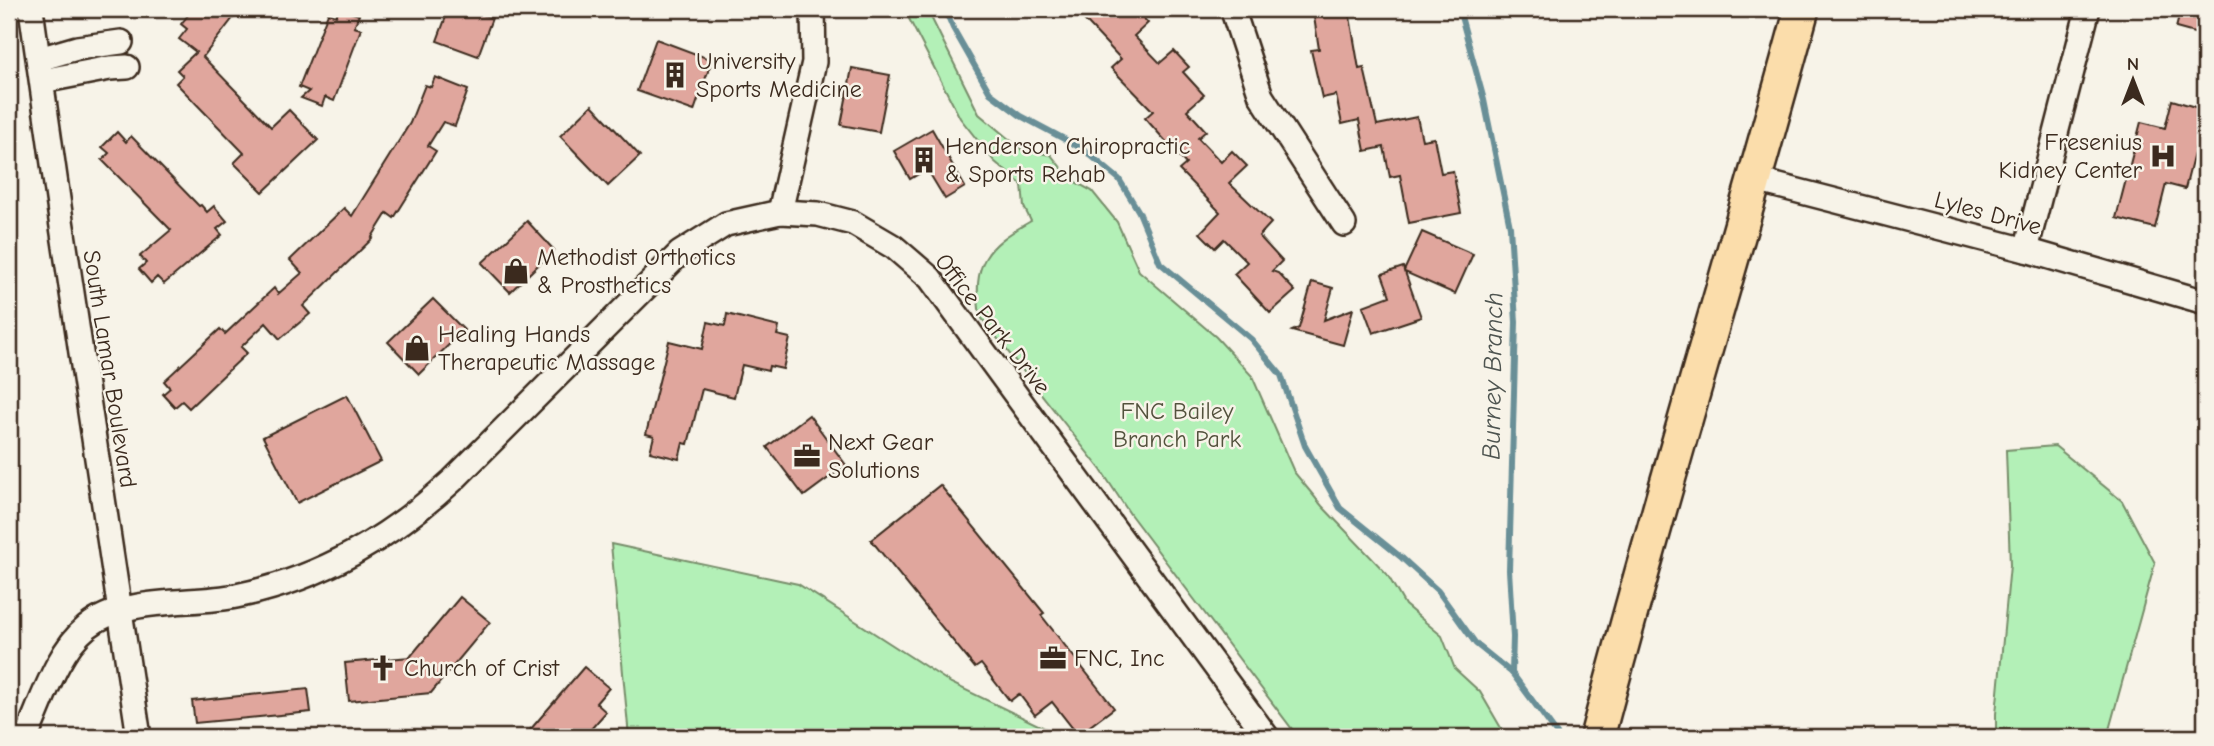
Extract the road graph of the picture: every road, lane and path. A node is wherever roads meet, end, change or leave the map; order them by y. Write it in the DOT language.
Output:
graph roads {
  1 [pos="31,9"];
  2 [pos="813,9"];
  3 [pos="1802,9"];
  4 [pos="2088,9"];
  5 [pos="1230,10"];
  6 [pos="36,34"];
  7 [pos="121,42"];
  8 [pos="77,48"];
  9 [pos="127,67"];
  10 [pos="41,70"];
  11 [pos="1756,180"];
  12 [pos="780,212"];
  13 [pos="1344,224"];
  14 [pos="2026,250"];
  15 [pos="2205,302"];
  16 [pos="120,609"];
  17 [pos="26,737"];
  18 [pos="139,737"];
  19 [pos="1267,737"];
  20 [pos="1597,737"];
  1 -- 6 [label="street, South Lamar Boulevard"];
  2 -- 12 [label="street"];
  3 -- 11 [label="highway"];
  4 -- 14 [label="street"];
  5 -- 13 [label="street"];
  6 -- 8 [label="street"];
  6 -- 10 [label="street, South Lamar Boulevard"];
  7 -- 8 [label="street"];
  8 -- 10 [label="street"];
  9 -- 10 [label="street"];
  10 -- 16 [label="street, South Lamar Boulevard"];
  11 -- 14 [label="street, Lyles Drive"];
  11 -- 20 [label="highway"];
  12 -- 16 [label="street, Office Park Drive"];
  12 -- 19 [label="street, Office Park Drive"];
  14 -- 15 [label="street, Lyles Drive"];
  16 -- 17 [label="street"];
  16 -- 18 [label="street, South Lamar Boulevard"];
}
